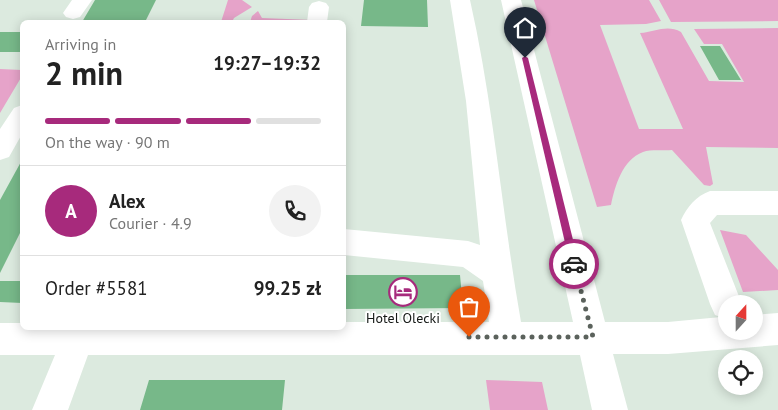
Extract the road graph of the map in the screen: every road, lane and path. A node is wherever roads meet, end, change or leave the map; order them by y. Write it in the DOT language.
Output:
graph roads {
  1 [pos="460,0"];
  2 [pos="511,0"];
  3 [pos="20,117"];
  4 [pos="0,150"];
  5 [pos="778,203"];
  6 [pos="346,242"];
  7 [pos="498,274"];
  8 [pos="728,295"];
  9 [pos="763,328"];
  10 [pos="778,329"];
  11 [pos="718,330"];
  12 [pos="273,333"];
  13 [pos="507,337"];
  14 [pos="593,337"];
  15 [pos="0,339"];
  16 [pos="78,339"];
  17 [pos="50,410"];
  18 [pos="610,410"];
  1 -- 7 [label="street"];
  2 -- 14 [label="street"];
  3 -- 4 [label="street"];
  5 -- 8 [label="street"];
  6 -- 7 [label="street"];
  7 -- 13 [label="street"];
  9 -- 10 [label="street"];
  11 -- 14 [label="street"];
  12 -- 13 [label="street"];
  12 -- 16 [label="street"];
  13 -- 14 [label="street"];
  14 -- 18 [label="street"];
  15 -- 16 [label="street"];
  16 -- 17 [label="street"];
}
